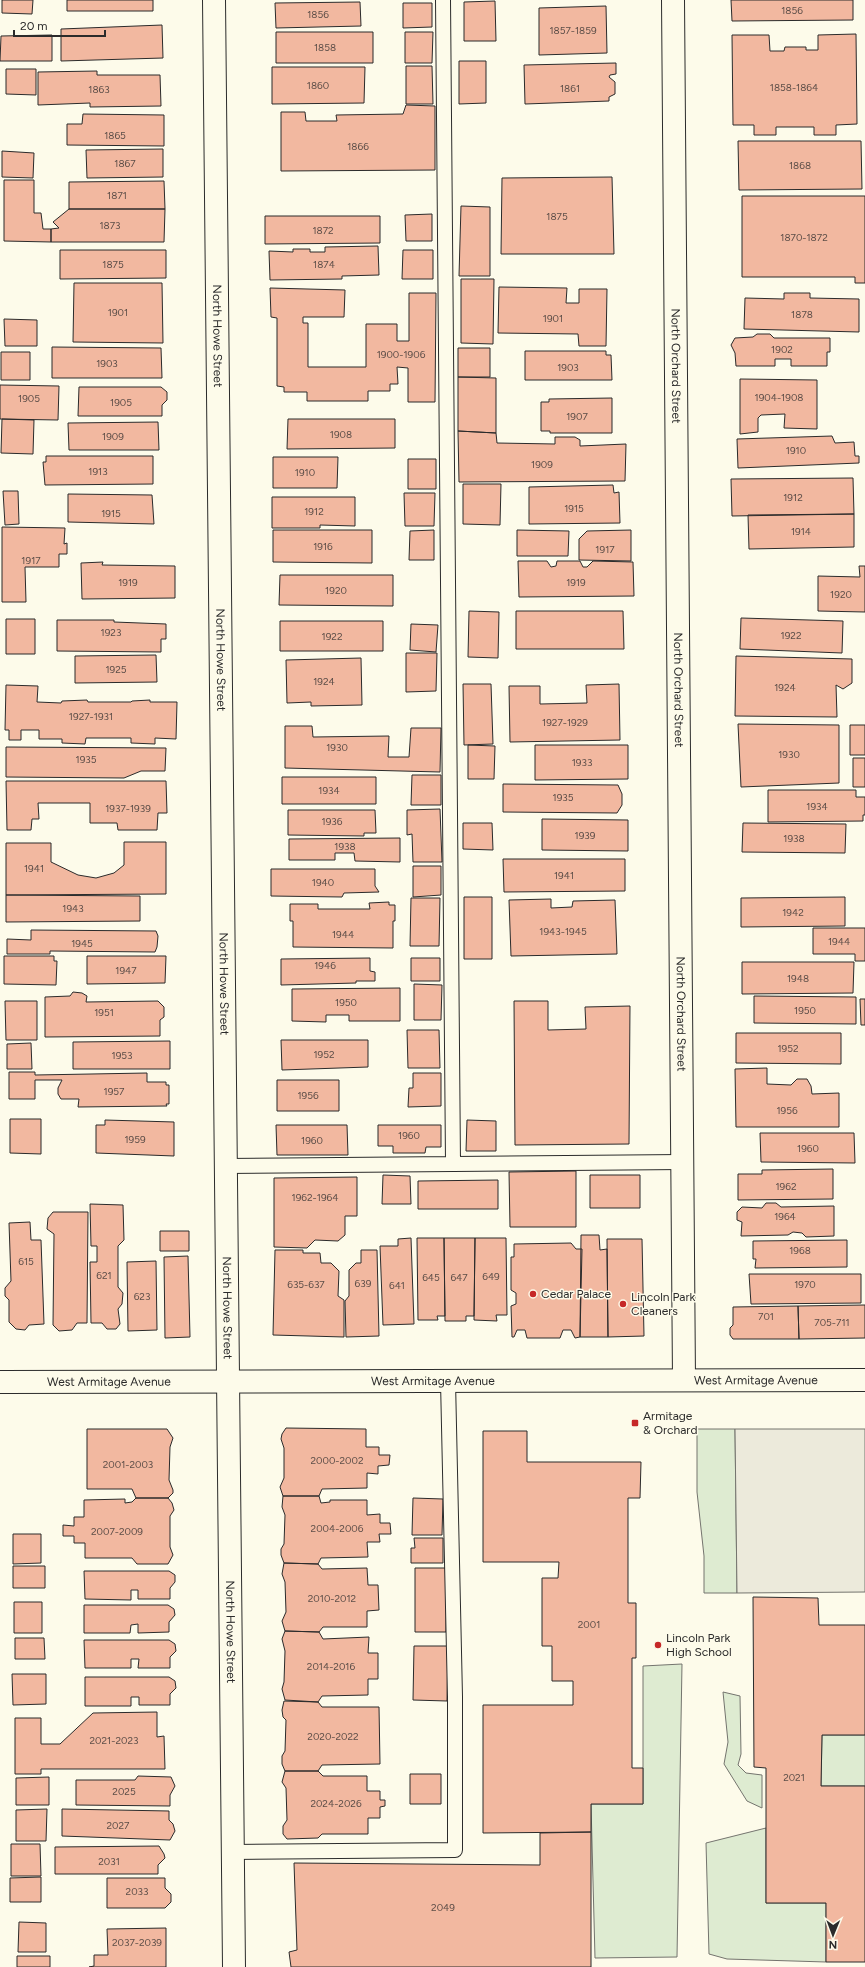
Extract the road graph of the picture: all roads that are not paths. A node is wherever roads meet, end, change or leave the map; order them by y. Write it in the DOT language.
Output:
graph roads {
  1 [pos="214,0"];
  2 [pos="443,0"];
  3 [pos="674,0"];
  4 [pos="683,1162"];
  5 [pos="453,1163"];
  6 [pos="225,1166"];
  7 [pos="684,1380"];
  8 [pos="865,1380"];
  9 [pos="227,1381"];
  10 [pos="448,1381"];
  11 [pos="0,1382"];
  12 [pos="232,1852"];
  13 [pos="234,1967"];
  1 -- 6 [label="street, North Howe Street"];
  2 -- 5 [label="lane"];
  3 -- 4 [label="street, North Orchard Street"];
  4 -- 5 [label="lane"];
  4 -- 7 [label="street, North Orchard Street"];
  5 -- 6 [label="lane"];
  6 -- 9 [label="street, North Howe Street"];
  7 -- 8 [label="street, West Armitage Avenue"];
  7 -- 10 [label="street, West Armitage Avenue"];
  9 -- 10 [label="street, West Armitage Avenue"];
  9 -- 11 [label="street, West Armitage Avenue"];
  9 -- 12 [label="street, North Howe Street"];
  10 -- 12 [label="lane"];
  12 -- 13 [label="street, North Howe Street"];
}
